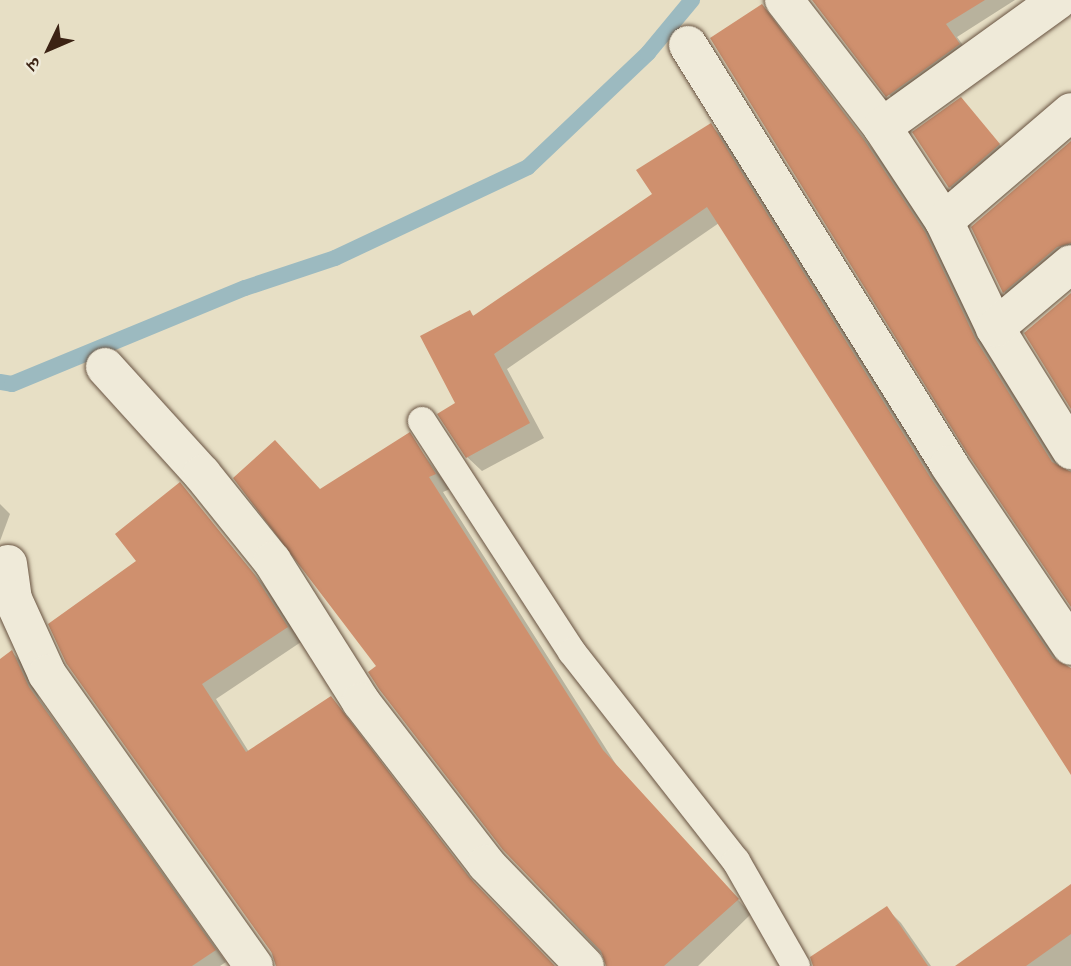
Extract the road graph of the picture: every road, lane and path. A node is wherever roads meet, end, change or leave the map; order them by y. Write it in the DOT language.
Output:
graph roads {
  1 [pos="784,0"];
  2 [pos="1058,0"];
  3 [pos="1065,0"];
  4 [pos="1071,8"];
  5 [pos="688,44"];
  6 [pos="1071,112"];
  7 [pos="882,127"];
  8 [pos="944,221"];
  9 [pos="1071,264"];
  10 [pos="995,328"];
  11 [pos="105,367"];
  12 [pos="422,421"];
  13 [pos="1071,450"];
  14 [pos="8,564"];
  15 [pos="1071,646"];
  16 [pos="254,966"];
  17 [pos="585,966"];
  18 [pos="796,966"];
  1 -- 7 [label="street"];
  2 -- 7 [label="street"];
  3 -- 4 [label="street"];
  5 -- 15 [label="street"];
  6 -- 8 [label="street"];
  7 -- 8 [label="street"];
  8 -- 10 [label="street"];
  9 -- 10 [label="street"];
  10 -- 13 [label="street"];
  11 -- 17 [label="street"];
  12 -- 18 [label="lane"];
  14 -- 16 [label="street"];
}
